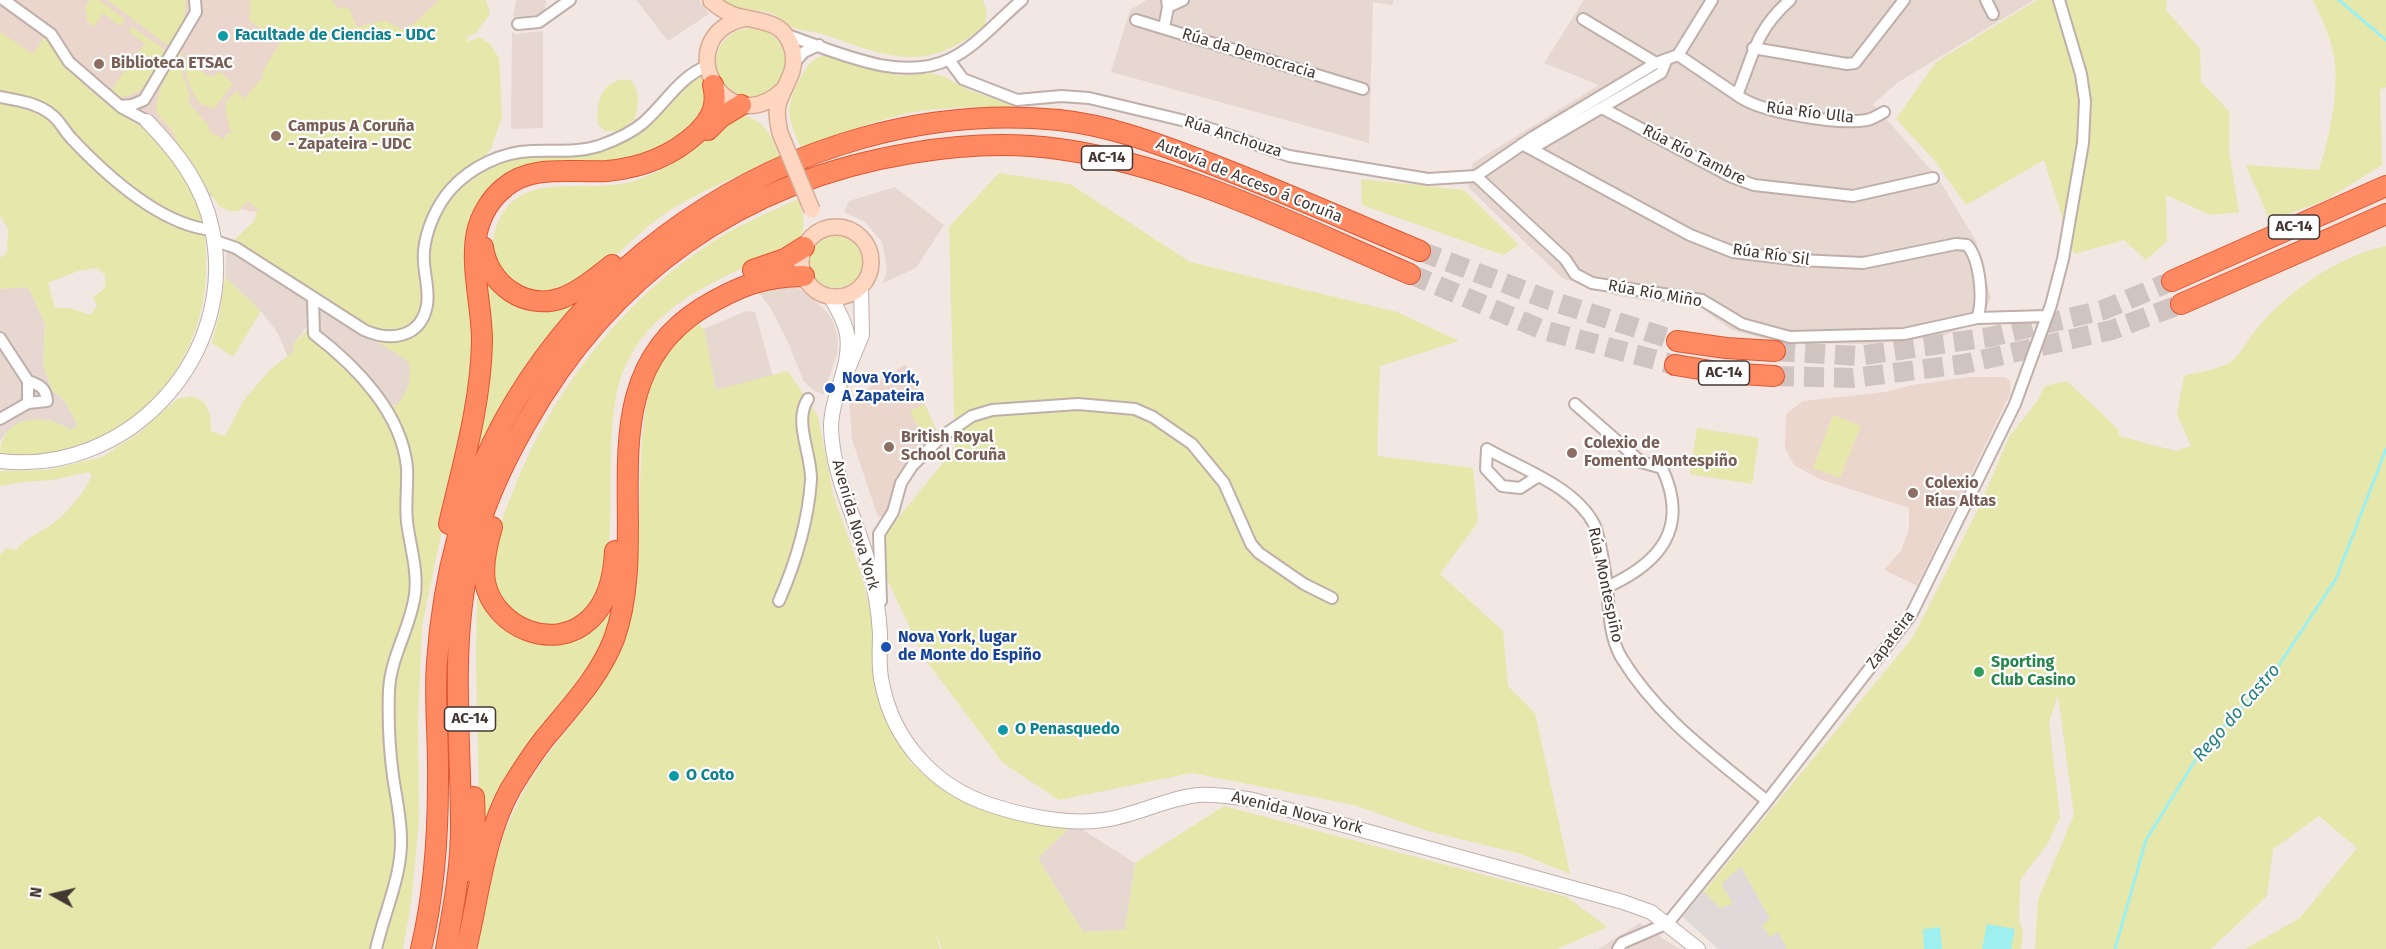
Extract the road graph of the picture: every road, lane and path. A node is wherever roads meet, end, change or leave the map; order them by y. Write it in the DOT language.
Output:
graph roads {
  1 [pos="4,0"];
  2 [pos="195,0"];
  3 [pos="570,0"];
  4 [pos="710,0"];
  5 [pos="1022,0"];
  6 [pos="1183,0"];
  7 [pos="1712,0"];
  8 [pos="1790,0"];
  9 [pos="1904,0"];
  10 [pos="1986,0"];
  11 [pos="2059,0"];
  12 [pos="1168,3"];
  13 [pos="1993,14"];
  14 [pos="747,18"];
  15 [pos="1136,20"];
  16 [pos="1583,20"];
  17 [pos="519,24"];
  18 [pos="1164,28"];
  19 [pos="717,33"];
  20 [pos="784,34"];
  21 [pos="819,45"];
  22 [pos="1754,48"];
  23 [pos="1673,57"];
  24 [pos="949,60"];
  25 [pos="794,63"];
  26 [pos="1656,63"];
  27 [pos="710,75"];
  28 [pos="151,89"];
  29 [pos="784,89"];
  30 [pos="1363,89"];
  31 [pos="1737,95"];
  32 [pos="0,97"];
  33 [pos="144,100"];
  34 [pos="116,103"];
  35 [pos="747,105"];
  36 [pos="1602,108"];
  37 [pos="1884,112"];
  38 [pos="147,121"];
  39 [pos="780,132"];
  40 [pos="1522,144"];
  41 [pos="1476,176"];
  42 [pos="1933,178"];
  43 [pos="2386,186"];
  44 [pos="734,191"];
  45 [pos="812,210"];
  46 [pos="2386,213"];
  47 [pos="835,227"];
  48 [pos="213,235"];
  49 [pos="809,241"];
  50 [pos="1420,251"];
  51 [pos="1410,274"];
  52 [pos="804,276"];
  53 [pos="2172,281"];
  54 [pos="861,287"];
  55 [pos="831,297"];
  56 [pos="313,300"];
  57 [pos="2181,304"];
  58 [pos="2047,316"];
  59 [pos="1977,318"];
  60 [pos="0,338"];
  61 [pos="1677,340"];
  62 [pos="1775,351"];
  63 [pos="1675,365"];
  64 [pos="1774,376"];
  65 [pos="840,380"];
  66 [pos="28,381"];
  67 [pos="808,399"];
  68 [pos="28,403"];
  69 [pos="1575,404"];
  70 [pos="0,419"];
  71 [pos="518,438"];
  72 [pos="0,461"];
  73 [pos="1538,477"];
  74 [pos="492,491"];
  75 [pos="1607,587"];
  76 [pos="1332,598"];
  77 [pos="779,601"];
  78 [pos="880,634"];
  79 [pos="437,662"];
  80 [pos="1767,801"];
  81 [pos="1668,923"];
  82 [pos="376,949"];
  83 [pos="421,949"];
  84 [pos="446,949"];
  85 [pos="464,949"];
  86 [pos="1618,949"];
  87 [pos="1698,949"];
  1 -- 34 [label="street"];
  2 -- 28 [label="street"];
  3 -- 17 [label="street"];
  4 -- 14 [label="main road"];
  4 -- 19 [label="main road"];
  5 -- 24 [label="street"];
  6 -- 12 [label="street"];
  7 -- 23 [label="street"];
  8 -- 22 [label="street"];
  9 -- 22 [label="street"];
  10 -- 13 [label="street"];
  11 -- 58 [label="street, Zapateira"];
  12 -- 18 [label="street"];
  14 -- 19 [label="main road"];
  14 -- 20 [label="main road"];
  15 -- 18 [label="street, Rúa da Democracia"];
  16 -- 26 [label="street"];
  18 -- 30 [label="street, Rúa da Democracia"];
  19 -- 27 [label="main road"];
  20 -- 21 [label="street"];
  20 -- 25 [label="main road"];
  21 -- 24 [label="street"];
  21 -- 25 [label="street"];
  22 -- 31 [label="street"];
  23 -- 26 [label="street"];
  23 -- 31 [label="street"];
  23 -- 36 [label="street"];
  24 -- 41 [label="street, Rúa Anchouza"];
  25 -- 29 [label="main road"];
  26 -- 40 [label="street"];
  27 -- 35 [label="main road"];
  27 -- 56 [label="street"];
  27 -- 79 [label="highway"];
  28 -- 33 [label="street"];
  28 -- 34 [label="street"];
  29 -- 35 [label="main road"];
  29 -- 39 [label="main road"];
  31 -- 37 [label="street, Rúa Río Ulla"];
  32 -- 48 [label="street"];
  33 -- 34 [label="street"];
  33 -- 38 [label="street"];
  34 -- 38 [label="street"];
  35 -- 39 [label="main road"];
  35 -- 44 [label="highway"];
  36 -- 40 [label="street"];
  36 -- 42 [label="street, Rúa Río Tambre"];
  38 -- 48 [label="street"];
  39 -- 45 [label="main road, bridge"];
  40 -- 41 [label="street"];
  40 -- 59 [label="street, Rúa Río Sil"];
  41 -- 59 [label="street, Rúa Río Miño"];
  43 -- 53 [label="highway, AC-14"];
  44 -- 50 [label="highway, Autovía de Acceso á Coruña / AC-14"];
  44 -- 79 [label="highway, Autovía de Acceso á Coruña / AC-14"];
  45 -- 47 [label="main road"];
  45 -- 49 [label="main road"];
  46 -- 57 [label="highway, AC-14"];
  47 -- 49 [label="main road"];
  47 -- 54 [label="main road"];
  48 -- 56 [label="street"];
  48 -- 72 [label="street"];
  49 -- 52 [label="main road"];
  49 -- 71 [label="highway"];
  51 -- 71 [label="highway, Autovía de Acceso á Coruña / AC-14"];
  52 -- 55 [label="main road"];
  52 -- 85 [label="highway"];
  54 -- 55 [label="main road"];
  54 -- 65 [label="street, Avenida Nova York"];
  55 -- 65 [label="street, Avenida Nova York"];
  56 -- 82 [label="street"];
  58 -- 59 [label="street, Rúa Río Miño"];
  58 -- 80 [label="street, Zapateira"];
  60 -- 66 [label="street"];
  61 -- 62 [label="highway, AC-14"];
  63 -- 64 [label="highway, AC-14"];
  65 -- 78 [label="street, Avenida Nova York"];
  66 -- 68 [label="street"];
  66 -- 68 [label="street"];
  67 -- 77 [label="street"];
  68 -- 70 [label="street"];
  69 -- 75 [label="street"];
  71 -- 74 [label="highway, Autovía de Acceso á Coruña / AC-14"];
  73 -- 73 [label="street, Rúa Montespiño"];
  73 -- 75 [label="street, Rúa Montespiño"];
  74 -- 84 [label="highway, Autovía de Acceso á Coruña / AC-14"];
  74 -- 85 [label="highway, Autovía de Acceso á Coruña / AC-14"];
  75 -- 80 [label="street, Rúa Montespiño"];
  76 -- 78 [label="street, Avenida Nova York"];
  78 -- 81 [label="street, Avenida Nova York"];
  79 -- 83 [label="highway, Autovía de Acceso á Coruña / AC-14"];
  80 -- 81 [label="street, Zapateira"];
  81 -- 86 [label="street"];
  81 -- 87 [label="street, Avenida Nova York"];
}
